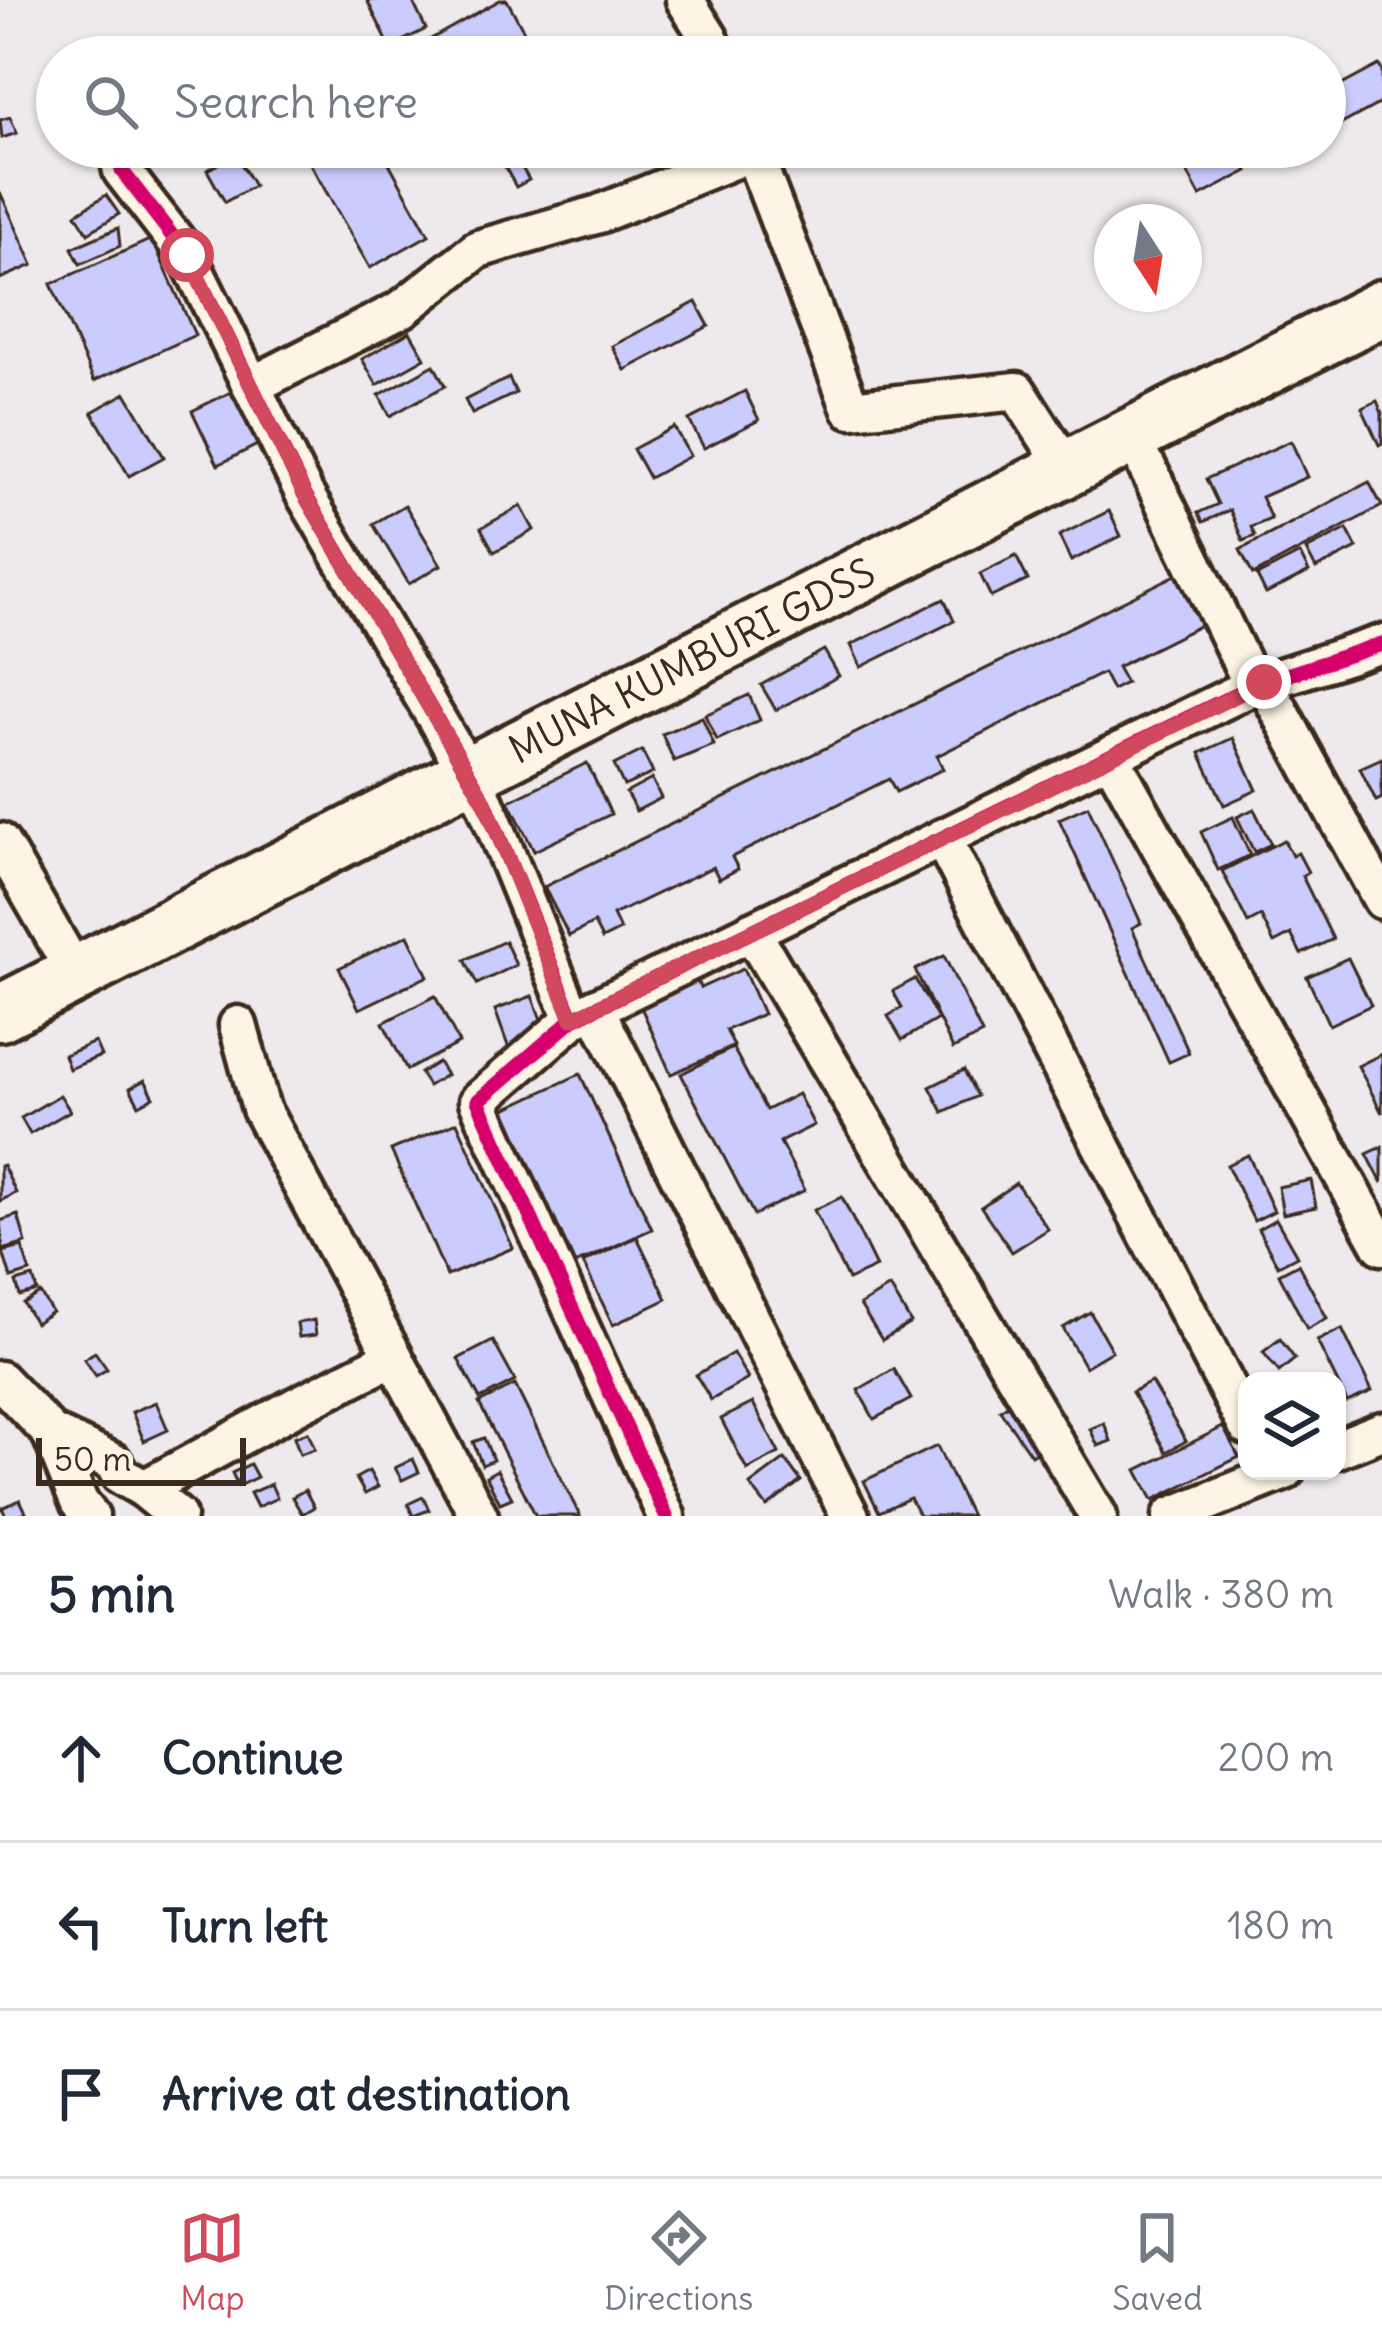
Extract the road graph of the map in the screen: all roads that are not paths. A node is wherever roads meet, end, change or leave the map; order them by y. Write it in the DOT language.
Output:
graph roads {
  1 [pos="685,0"];
  2 [pos="709,36"];
  3 [pos="122,168"];
  4 [pos="707,168"];
  5 [pos="759,168"];
  6 [pos="1382,308"];
  7 [pos="1382,350"];
  8 [pos="251,386"];
  9 [pos="1147,467"];
  10 [pos="1066,469"];
  11 [pos="1382,644"];
  12 [pos="1258,684"];
  13 [pos="1110,756"];
  14 [pos="478,788"];
  15 [pos="942,838"];
  16 [pos="0,842"];
  17 [pos="1382,900"];
  18 [pos="751,931"];
  19 [pos="76,974"];
  20 [pos="0,1013"];
  21 [pos="584,1013"];
  22 [pos="238,1025"];
  23 [pos="0,1048"];
  24 [pos="1382,1246"];
  25 [pos="394,1357"];
  26 [pos="0,1380"];
  27 [pos="1238,1409"];
  28 [pos="1382,1430"];
  29 [pos="51,1433"];
  30 [pos="1346,1445"];
  31 [pos="113,1462"];
  32 [pos="1259,1480"];
  33 [pos="145,1489"];
  34 [pos="77,1511"];
  35 [pos="176,1516"];
  36 [pos="479,1516"];
  37 [pos="666,1516"];
  38 [pos="850,1516"];
  39 [pos="1098,1516"];
  40 [pos="1172,1516"];
  1 -- 2 [label="street"];
  3 -- 8 [label="street"];
  4 -- 8 [label="street"];
  5 -- 10 [label="street"];
  6 -- 10 [label="highway, MUNA KUMBURI GDSS"];
  7 -- 9 [label="highway, MUNA KUMBURI GDSS"];
  8 -- 14 [label="street"];
  9 -- 12 [label="street"];
  9 -- 14 [label="highway, MUNA KUMBURI GDSS"];
  10 -- 14 [label="highway, MUNA KUMBURI GDSS"];
  11 -- 12 [label="street"];
  12 -- 13 [label="street"];
  12 -- 17 [label="street"];
  13 -- 15 [label="street"];
  13 -- 24 [label="street"];
  14 -- 19 [label="highway, MUNA KUMBURI GDSS"];
  14 -- 21 [label="street"];
  14 -- 23 [label="highway, MUNA KUMBURI GDSS"];
  15 -- 18 [label="street"];
  15 -- 27 [label="street"];
  16 -- 19 [label="street"];
  18 -- 21 [label="street"];
  18 -- 39 [label="street"];
  19 -- 20 [label="highway, MUNA KUMBURI GDSS"];
  21 -- 37 [label="street"];
  21 -- 38 [label="street"];
  22 -- 25 [label="street"];
  25 -- 33 [label="street"];
  25 -- 36 [label="street"];
  26 -- 29 [label="street"];
  28 -- 30 [label="street"];
  29 -- 31 [label="street"];
  29 -- 34 [label="street"];
  31 -- 33 [label="street"];
  31 -- 34 [label="street"];
  32 -- 40 [label="street"];
  33 -- 35 [label="street"];
}
